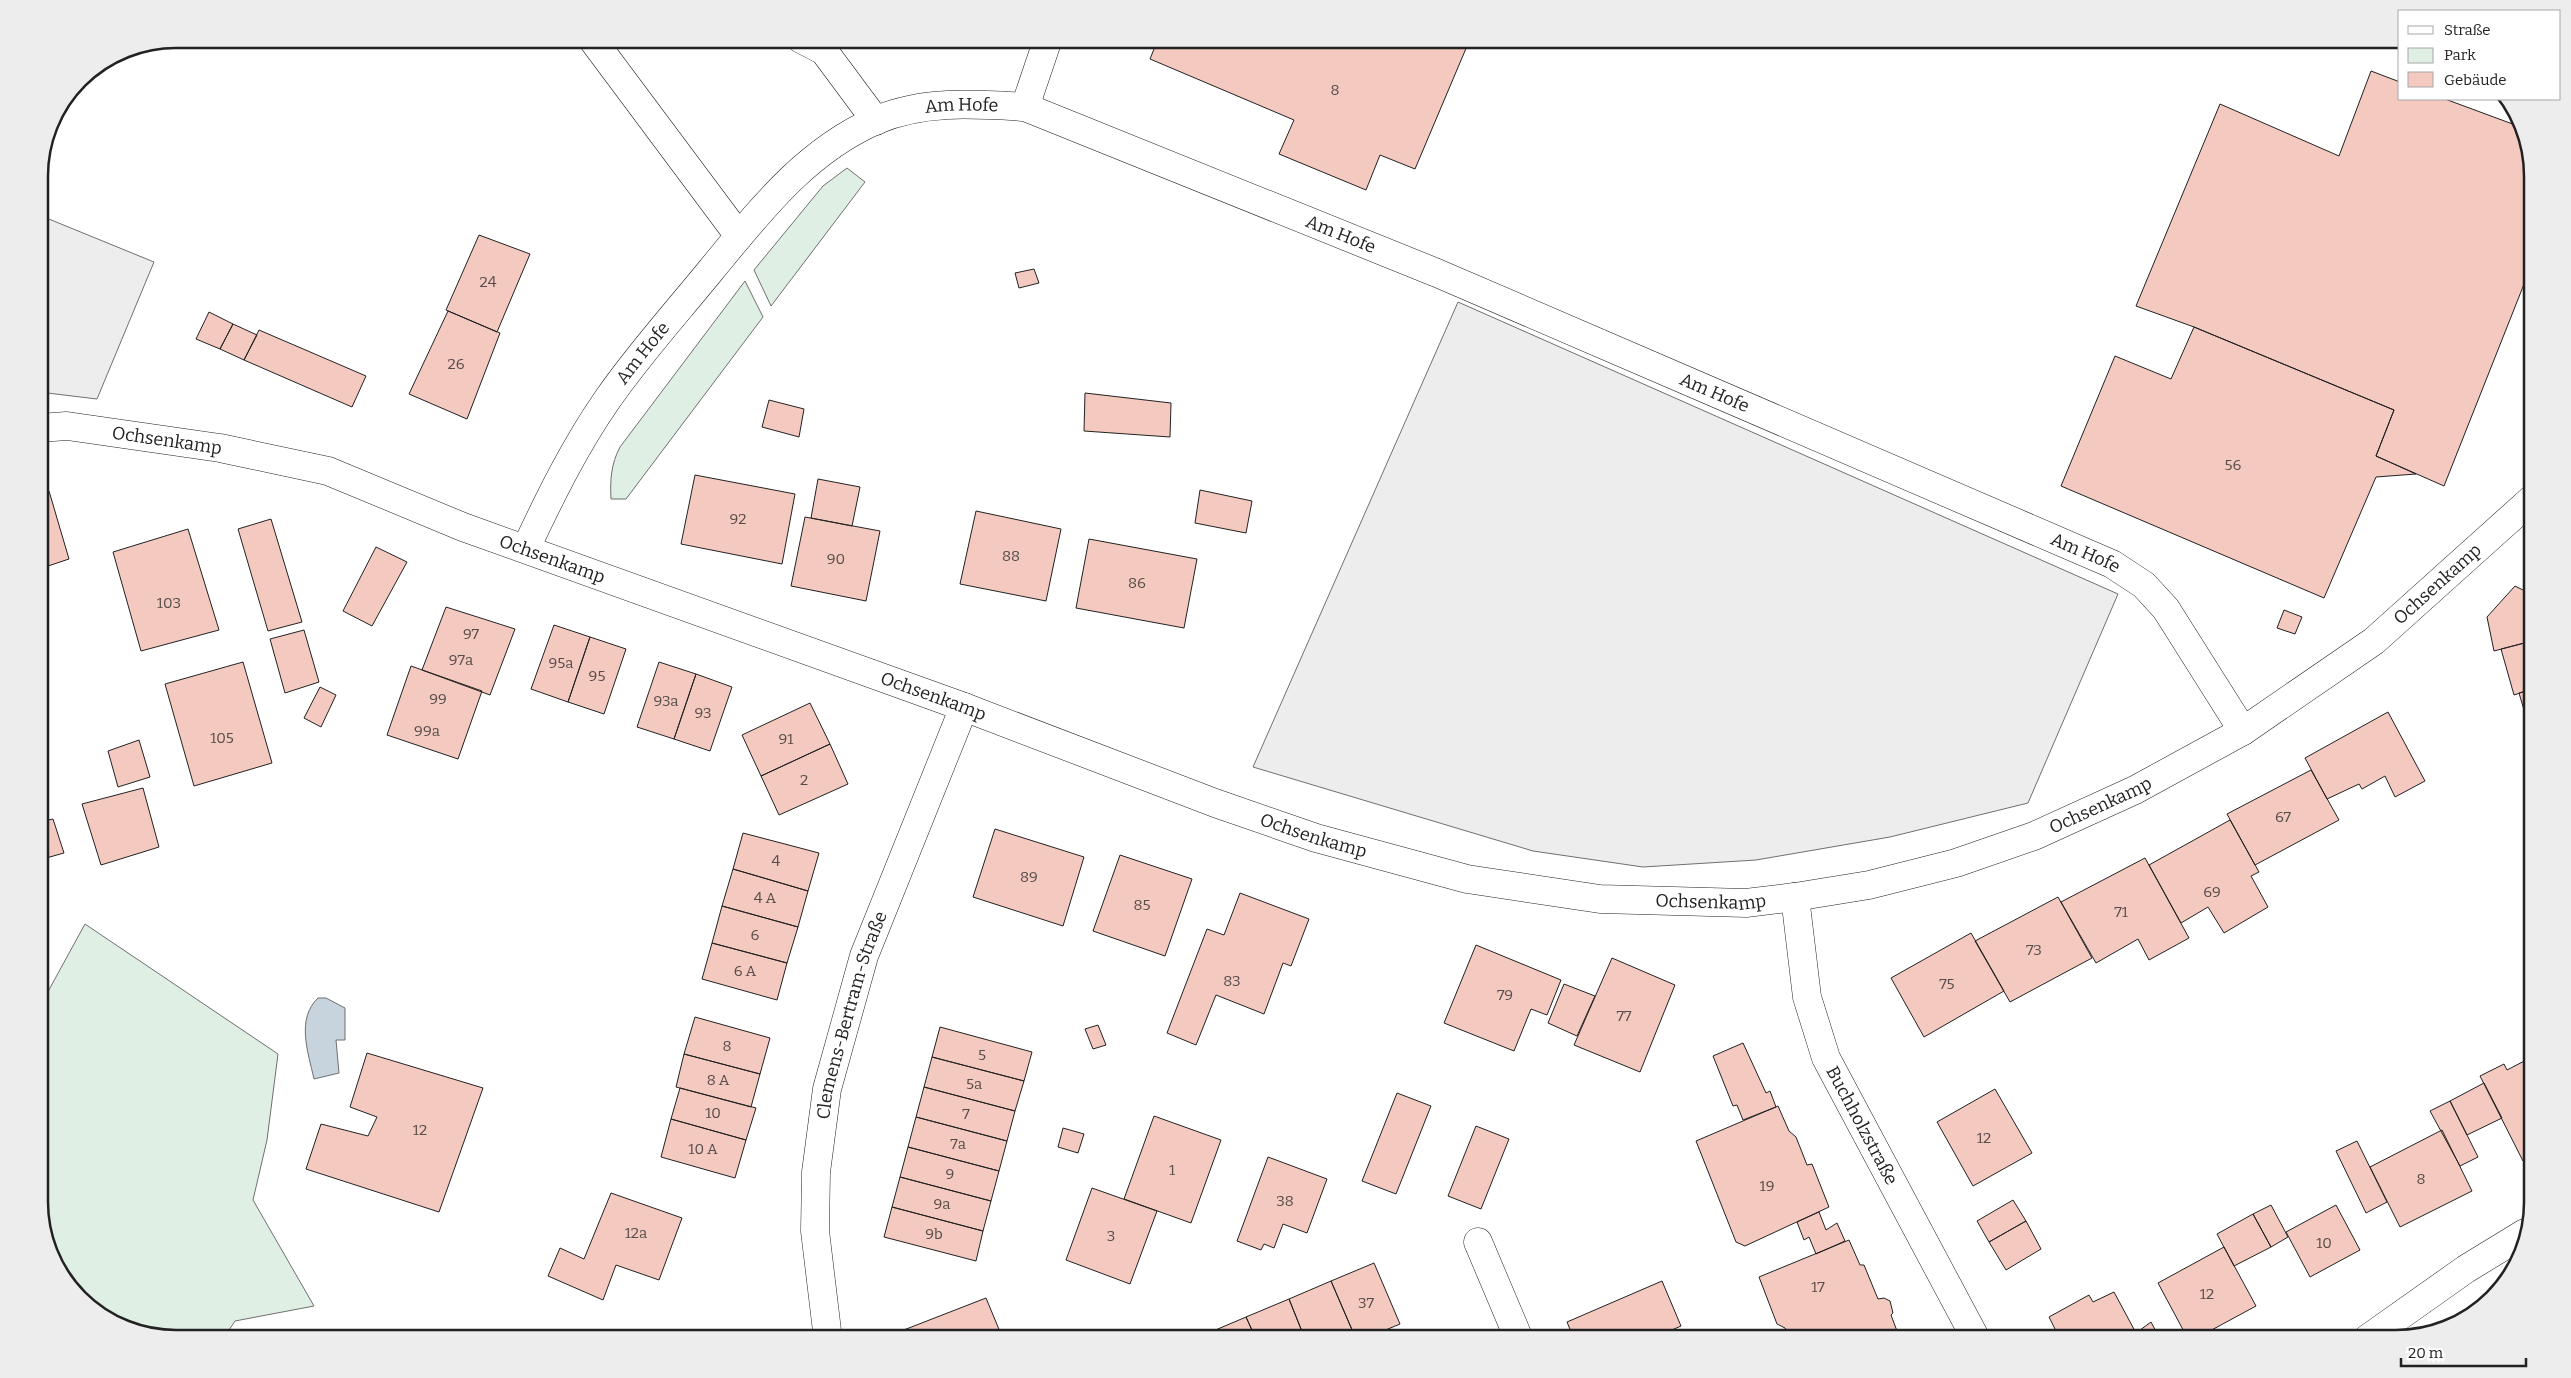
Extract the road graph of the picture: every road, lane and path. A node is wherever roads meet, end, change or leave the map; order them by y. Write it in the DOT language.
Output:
graph roads {
  1 [pos="599,48"];
  2 [pos="817,48"];
  3 [pos="1045,48"];
  4 [pos="1025,107"];
  5 [pos="876,121"];
  6 [pos="739,236"];
  7 [pos="48,427"];
  8 [pos="2523,507"];
  9 [pos="526,548"];
  10 [pos="964,707"];
  11 [pos="2243,731"];
  12 [pos="1795,897"];
  13 [pos="2518,1238"];
  14 [pos="1478,1242"];
  15 [pos="827,1330"];
  16 [pos="1515,1330"];
  17 [pos="1971,1330"];
  18 [pos="2380,1330"];
  1 -- 6 [label="street"];
  2 -- 5 [label="street"];
  3 -- 4 [label="street"];
  4 -- 5 [label="street, Am Hofe"];
  4 -- 11 [label="street, Am Hofe"];
  5 -- 6 [label="street, Am Hofe"];
  6 -- 9 [label="street, Am Hofe"];
  7 -- 9 [label="street, Ochsenkamp"];
  8 -- 11 [label="street, Ochsenkamp"];
  9 -- 10 [label="street, Ochsenkamp"];
  10 -- 12 [label="street, Ochsenkamp"];
  10 -- 15 [label="street, Clemens-Bertram-Straße"];
  11 -- 12 [label="street, Ochsenkamp"];
  12 -- 17 [label="street, Buchholzstraße"];
  13 -- 18 [label="street"];
  14 -- 16 [label="street"];
}
